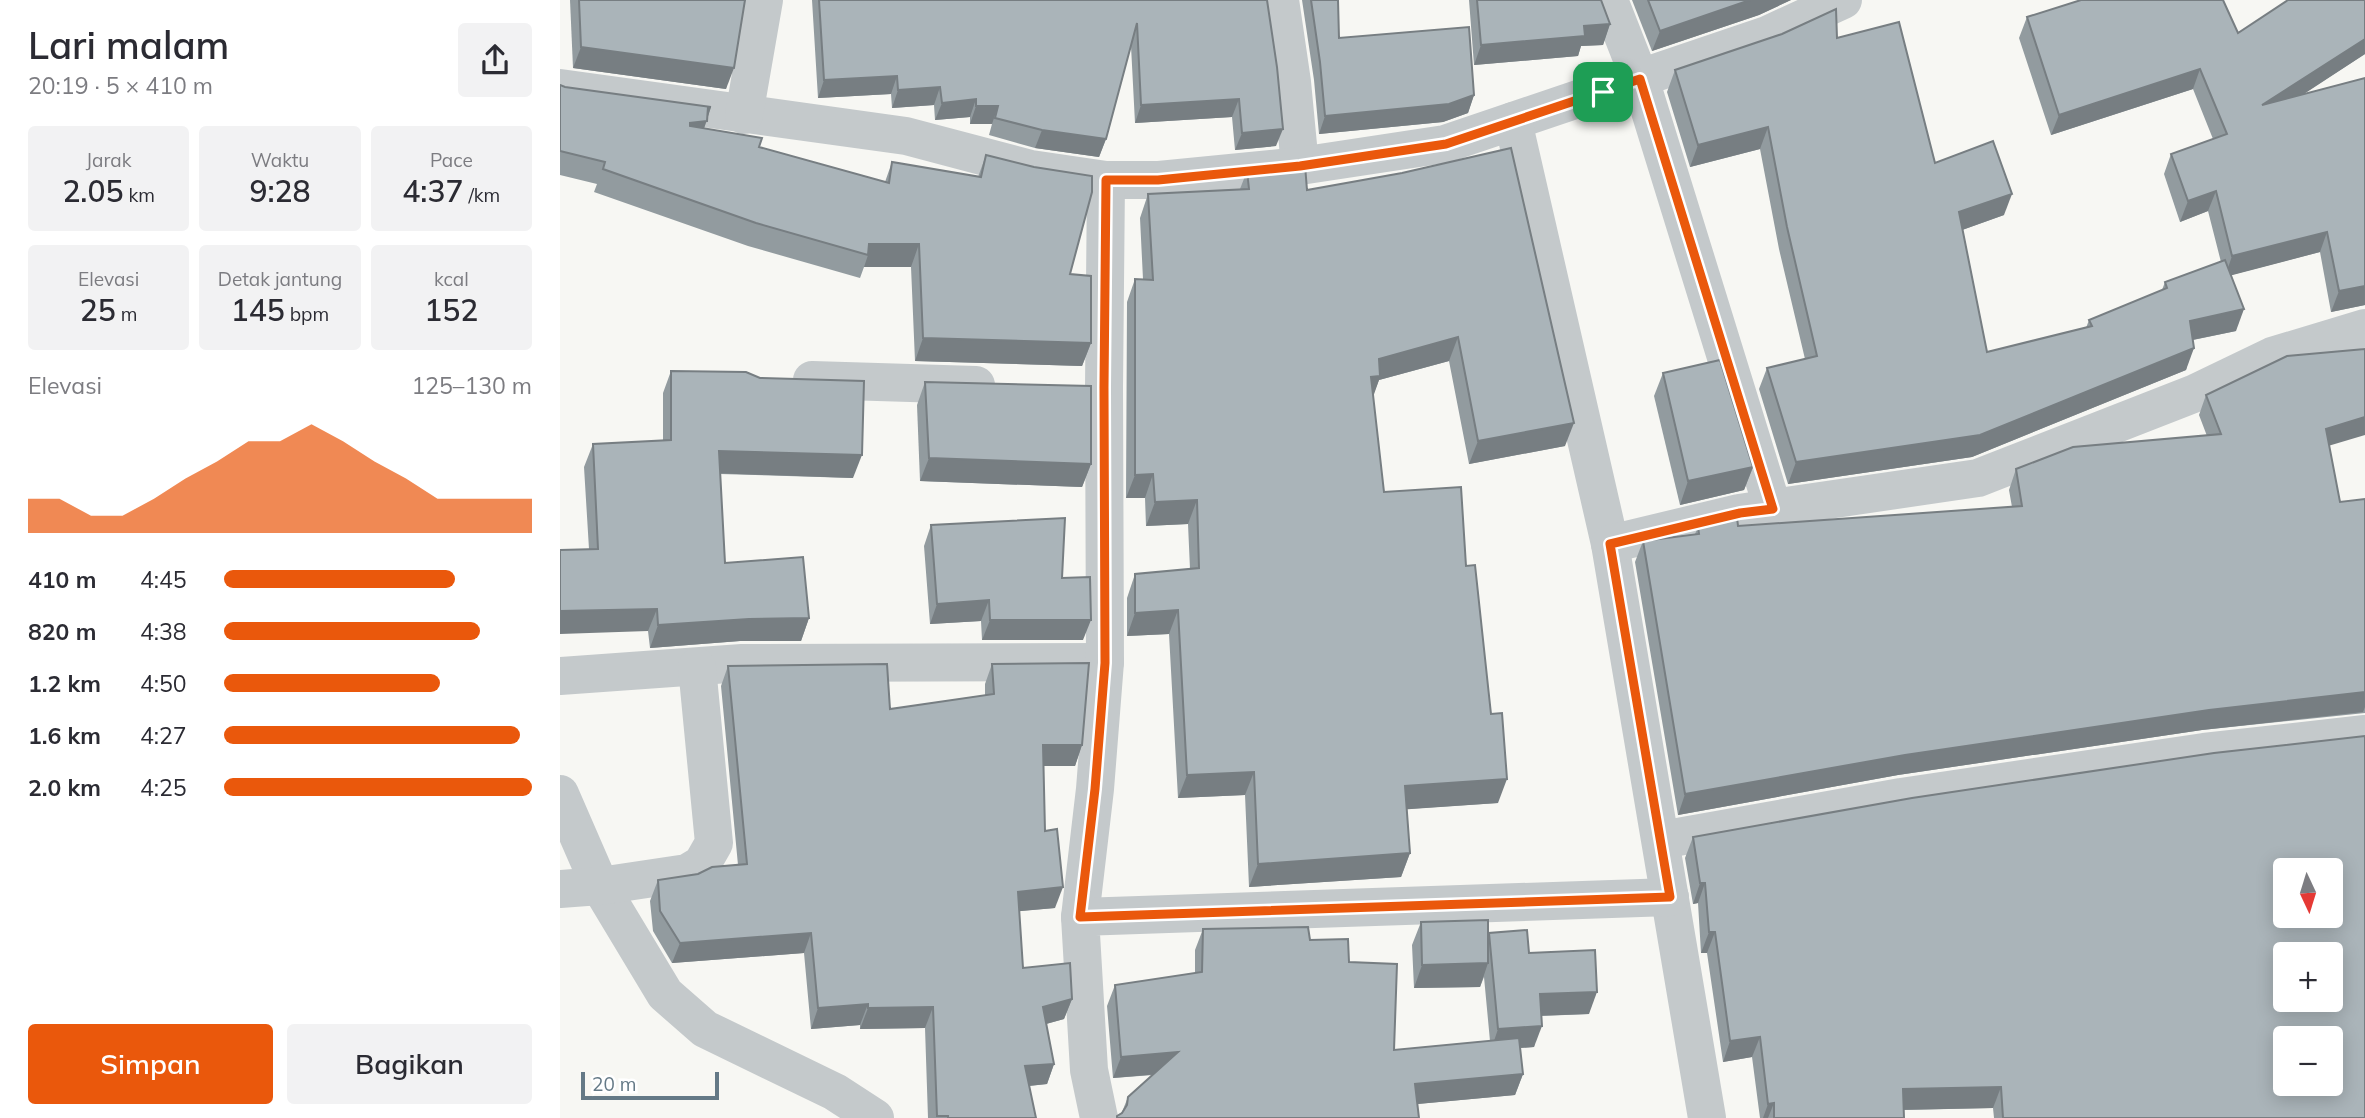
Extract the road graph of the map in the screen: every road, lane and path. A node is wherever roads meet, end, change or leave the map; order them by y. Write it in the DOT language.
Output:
graph roads {
  1 [pos="764,0"];
  2 [pos="1280,0"];
  3 [pos="1609,0"];
  4 [pos="1843,0"];
  5 [pos="1640,79"];
  6 [pos="560,88"];
  7 [pos="744,115"];
  8 [pos="1513,121"];
  9 [pos="1300,166"];
  10 [pos="1106,180"];
  11 [pos="2363,338"];
  12 [pos="779,380"];
  13 [pos="1009,385"];
  14 [pos="1773,509"];
  15 [pos="1610,544"];
  16 [pos="1105,663"];
  17 [pos="697,667"];
  18 [pos="560,676"];
  19 [pos="2365,734"];
  20 [pos="560,794"];
  21 [pos="1661,840"];
  22 [pos="600,886"];
  23 [pos="560,889"];
  24 [pos="1670,897"];
  25 [pos="1080,917"];
  26 [pos="875,1118"];
  27 [pos="1099,1118"];
  28 [pos="1707,1118"];
  1 -- 7 [label="street"];
  2 -- 9 [label="street"];
  3 -- 5 [label="street"];
  4 -- 5 [label="street"];
  5 -- 8 [label="street"];
  5 -- 14 [label="street"];
  6 -- 7 [label="street"];
  7 -- 10 [label="street"];
  8 -- 9 [label="street"];
  8 -- 15 [label="street"];
  9 -- 10 [label="street"];
  10 -- 16 [label="street"];
  11 -- 14 [label="street"];
  12 -- 13 [label="street"];
  14 -- 15 [label="street"];
  15 -- 21 [label="street"];
  16 -- 17 [label="street"];
  16 -- 25 [label="street"];
  17 -- 18 [label="street"];
  17 -- 22 [label="street"];
  19 -- 21 [label="street"];
  20 -- 22 [label="street"];
  21 -- 24 [label="street"];
  22 -- 23 [label="street"];
  22 -- 26 [label="street"];
  24 -- 25 [label="street"];
  24 -- 28 [label="street"];
  25 -- 27 [label="street"];
}
